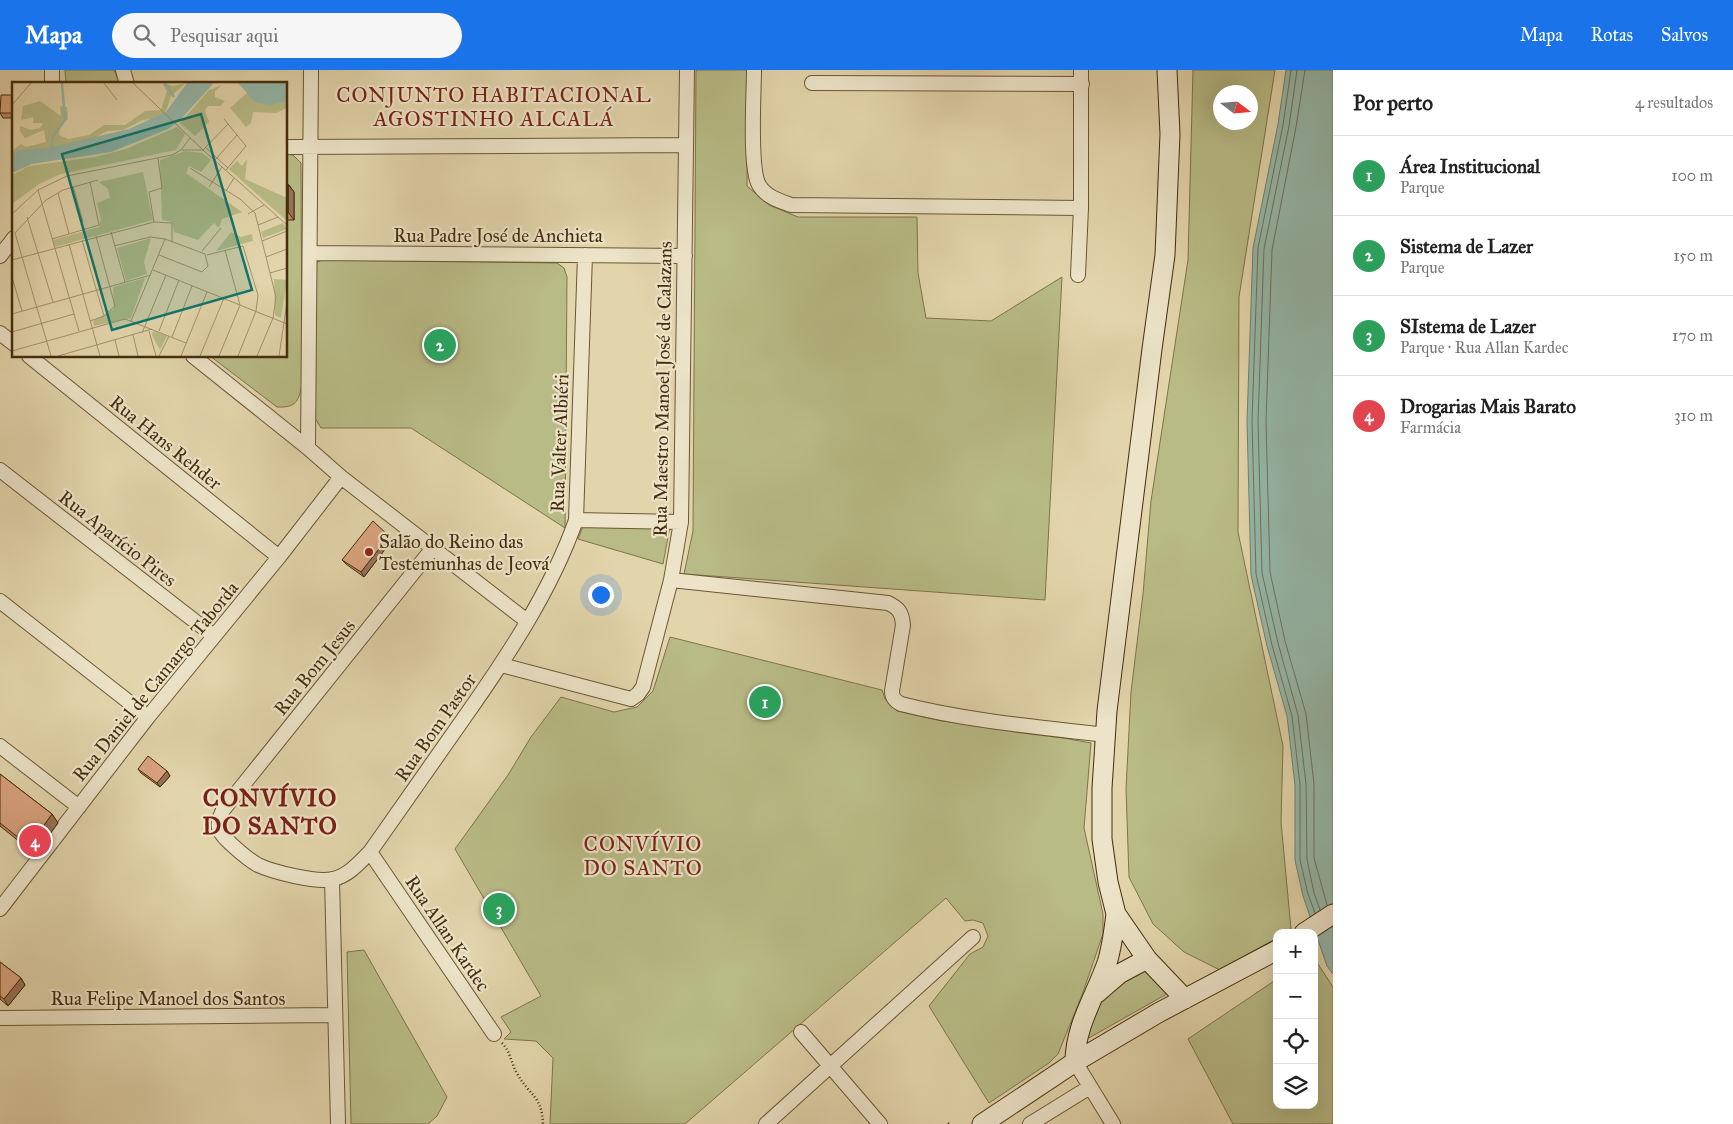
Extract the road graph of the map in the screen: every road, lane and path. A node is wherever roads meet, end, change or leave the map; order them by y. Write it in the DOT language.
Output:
graph roads {
  1 [pos="123,70"];
  2 [pos="312,70"];
  3 [pos="687,70"];
  4 [pos="754,70"];
  5 [pos="1081,70"];
  6 [pos="1167,70"];
  7 [pos="127,82"];
  8 [pos="812,83"];
  9 [pos="1082,84"];
  10 [pos="686,145"];
  11 [pos="288,147"];
  12 [pos="311,148"];
  13 [pos="1081,208"];
  14 [pos="12,241"];
  15 [pos="311,253"];
  16 [pos="585,254"];
  17 [pos="0,256"];
  18 [pos="685,256"];
  19 [pos="1078,275"];
  20 [pos="0,333"];
  21 [pos="12,342"];
  22 [pos="31,358"];
  23 [pos="196,358"];
  24 [pos="308,448"];
  25 [pos="0,470"];
  26 [pos="341,477"];
  27 [pos="576,520"];
  28 [pos="681,522"];
  29 [pos="433,548"];
  30 [pos="279,557"];
  31 [pos="671,580"];
  32 [pos="0,601"];
  33 [pos="527,621"];
  34 [pos="214,636"];
  35 [pos="501,665"];
  36 [pos="148,717"];
  37 [pos="1106,735"];
  38 [pos="0,746"];
  39 [pos="79,807"];
  40 [pos="370,852"];
  41 [pos="332,879"];
  42 [pos="0,909"];
  43 [pos="1116,914"];
  44 [pos="1333,914"];
  45 [pos="1310,929"];
  46 [pos="973,937"];
  47 [pos="1273,953"];
  48 [pos="1147,959"];
  49 [pos="1091,999"];
  50 [pos="1185,999"];
  51 [pos="335,1015"];
  52 [pos="0,1018"];
  53 [pos="801,1032"];
  54 [pos="494,1034"];
  55 [pos="1075,1062"];
  56 [pos="830,1067"];
  57 [pos="1090,1087"];
  58 [pos="338,1124"];
  59 [pos="543,1124"];
  60 [pos="766,1124"];
  61 [pos="880,1124"];
  62 [pos="982,1124"];
  63 [pos="1030,1124"];
  64 [pos="1113,1124"];
  1 -- 7 [label="street"];
  2 -- 12 [label="street"];
  3 -- 10 [label="street, Rua Maestro Manoel José de Calazans"];
  4 -- 13 [label="street"];
  5 -- 9 [label="street"];
  6 -- 37 [label="street"];
  8 -- 9 [label="street"];
  9 -- 13 [label="street"];
  10 -- 12 [label="street"];
  10 -- 18 [label="street, Rua Maestro Manoel José de Calazans"];
  11 -- 12 [label="street"];
  12 -- 15 [label="street"];
  13 -- 19 [label="street"];
  14 -- 17 [label="street"];
  15 -- 16 [label="street, Rua Padre José de Anchieta"];
  15 -- 24 [label="street"];
  16 -- 18 [label="street, Rua Padre José de Anchieta"];
  16 -- 27 [label="street, Rua Valter Albiéri"];
  18 -- 28 [label="street, Rua Maestro Manoel José de Calazans"];
  20 -- 21 [label="street"];
  22 -- 30 [label="street, Rua Hans Rehder"];
  23 -- 24 [label="street"];
  24 -- 26 [label="street"];
  25 -- 34 [label="street, Rua Aparício Pires"];
  26 -- 29 [label="street"];
  26 -- 30 [label="street, Rua Daniel de Camargo Taborda"];
  27 -- 28 [label="street"];
  27 -- 33 [label="street, Rua Valter Albiéri"];
  28 -- 31 [label="street, Rua Maestro Manoel José de Calazans"];
  29 -- 33 [label="street"];
  29 -- 41 [label="street, Rua Bom Jesus"];
  30 -- 34 [label="street, Rua Daniel de Camargo Taborda"];
  31 -- 35 [label="street, Rua Maestro Manoel José de Calazans"];
  31 -- 37 [label="street"];
  32 -- 36 [label="street"];
  33 -- 35 [label="street, Rua Bom Pastor"];
  34 -- 36 [label="street, Rua Daniel de Camargo Taborda"];
  35 -- 40 [label="street, Rua Bom Pastor"];
  36 -- 39 [label="street, Rua Daniel de Camargo Taborda"];
  37 -- 43 [label="street"];
  38 -- 39 [label="street"];
  39 -- 42 [label="street, Rua Daniel de Camargo Taborda"];
  40 -- 41 [label="street, Rua Bom Pastor"];
  40 -- 54 [label="street, Rua Allan Kardec"];
  41 -- 51 [label="street"];
  43 -- 48 [label="street"];
  43 -- 49 [label="street"];
  44 -- 45 [label="street"];
  46 -- 56 [label="street"];
  47 -- 50 [label="street"];
  48 -- 49 [label="street"];
  48 -- 50 [label="street"];
  49 -- 55 [label="street"];
  50 -- 55 [label="street"];
  51 -- 52 [label="street, Rua Felipe Manoel dos Santos"];
  51 -- 58 [label="street"];
  53 -- 56 [label="street"];
  54 -- 59 [label="path"];
  55 -- 57 [label="street"];
  55 -- 62 [label="street"];
  56 -- 60 [label="street"];
  56 -- 61 [label="street"];
  57 -- 63 [label="street"];
  57 -- 64 [label="street"];
}
